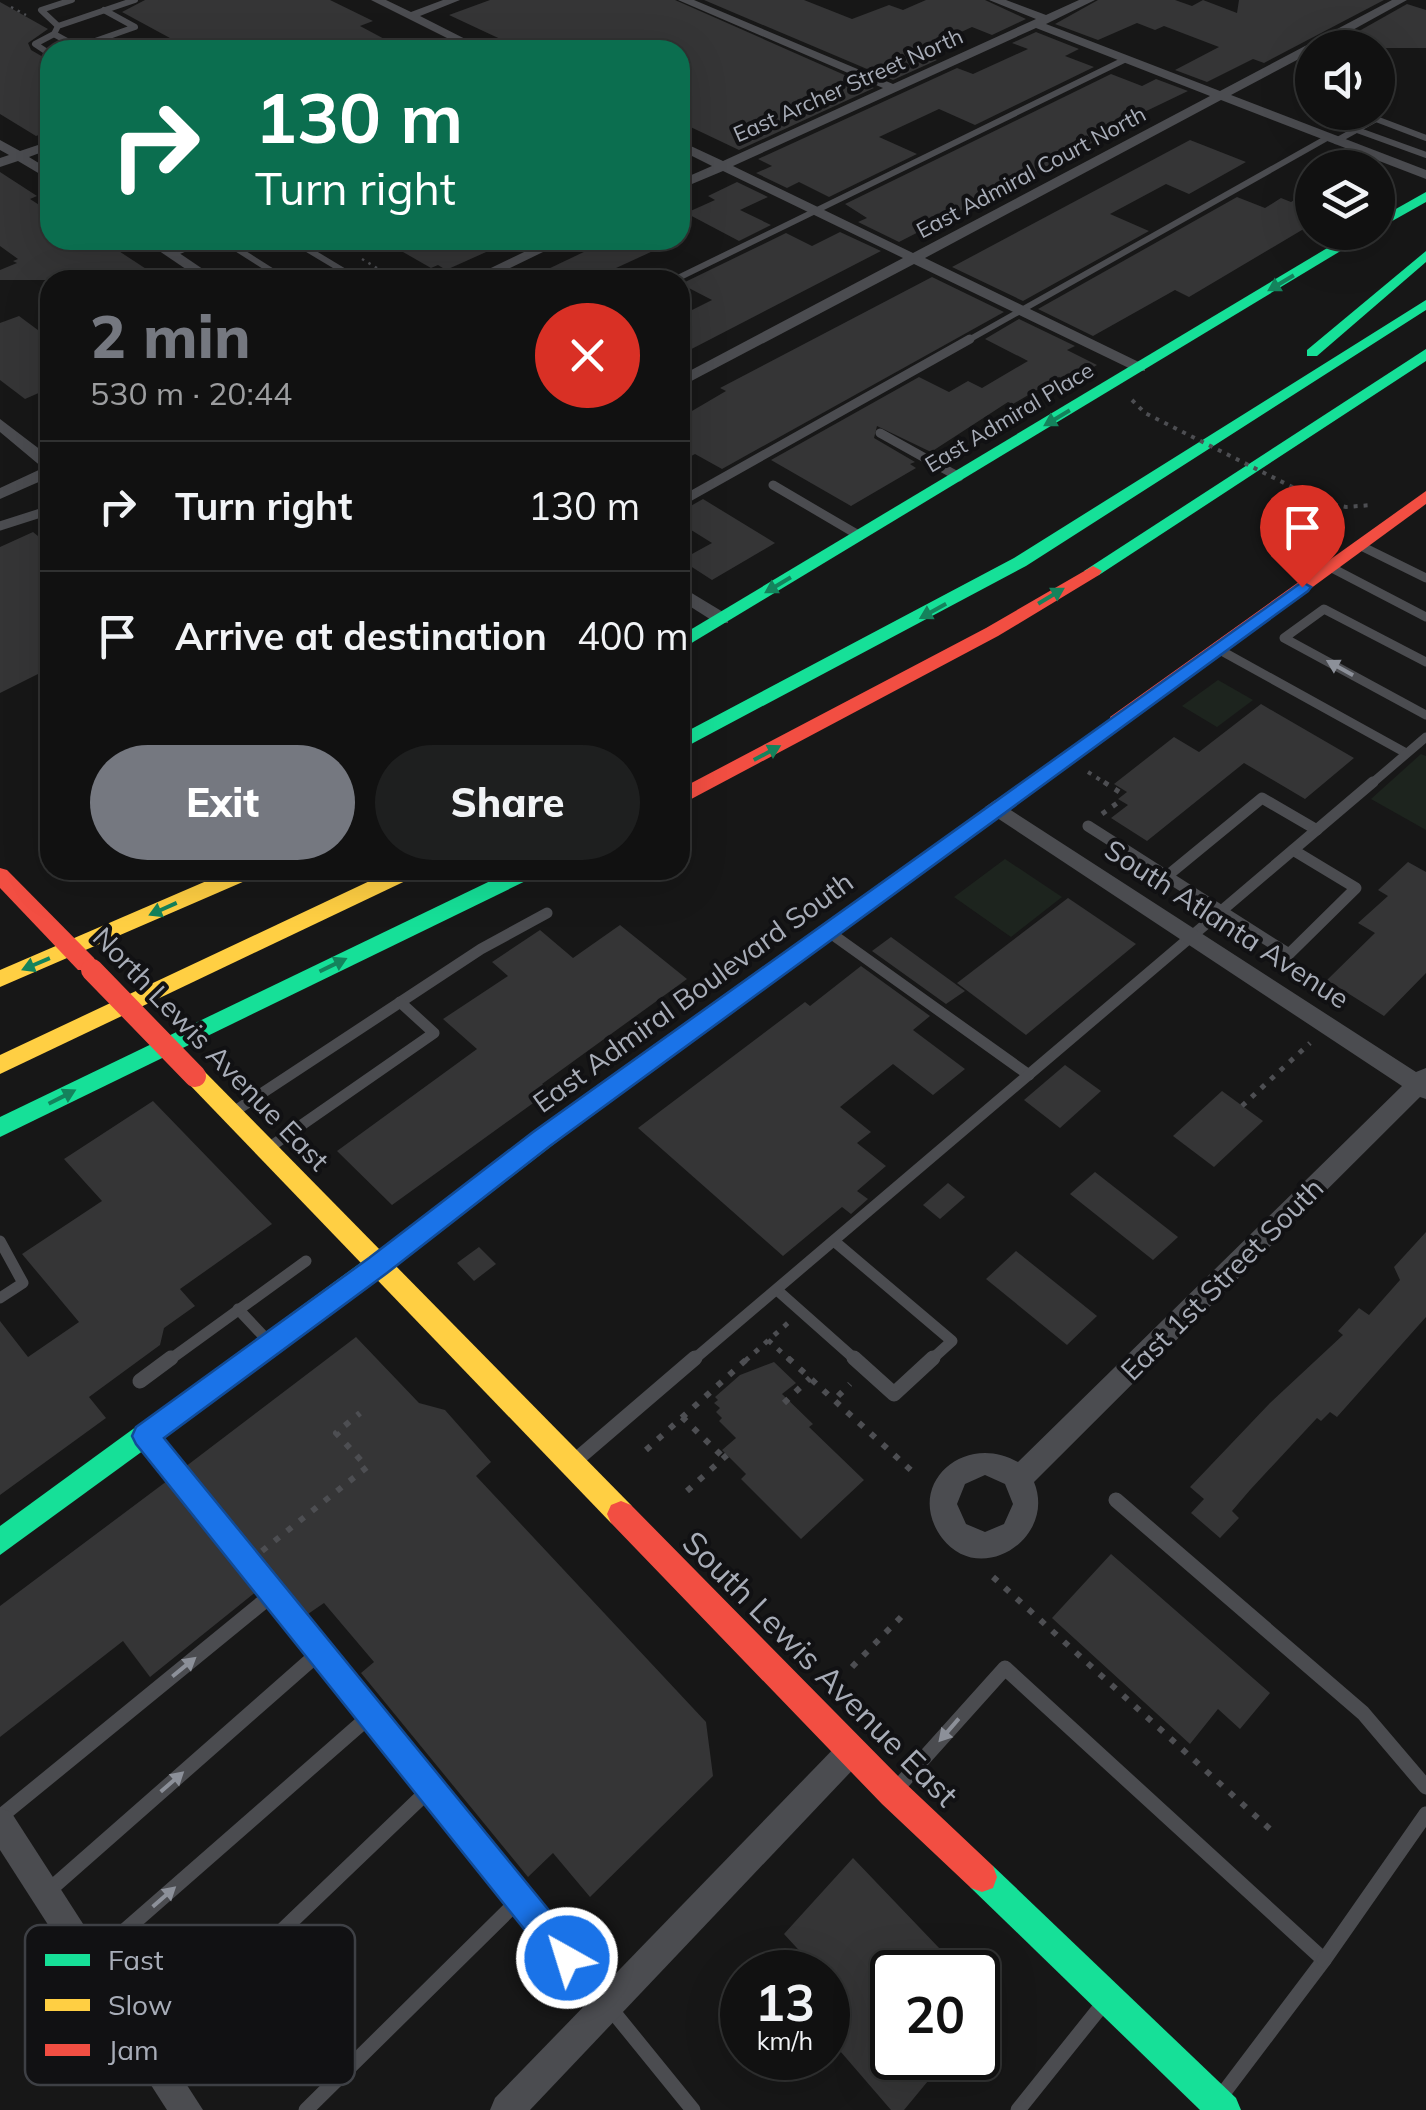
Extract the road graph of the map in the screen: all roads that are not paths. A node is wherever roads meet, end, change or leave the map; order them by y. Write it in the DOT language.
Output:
graph roads {
  1 [pos="72,0"];
  2 [pos="110,0"];
  3 [pos="135,0"];
  4 [pos="377,0"];
  5 [pos="454,0"];
  6 [pos="684,0"];
  7 [pos="995,0"];
  8 [pos="1090,0"];
  9 [pos="1401,0"];
  10 [pos="120,5"];
  11 [pos="104,10"];
  12 [pos="410,16"];
  13 [pos="1041,22"];
  14 [pos="56,30"];
  15 [pos="41,40"];
  16 [pos="70,40"];
  17 [pos="102,40"];
  18 [pos="459,40"];
  19 [pos="1126,59"];
  20 [pos="895,88"];
  21 [pos="1219,96"];
  22 [pos="1395,126"];
  23 [pos="1358,130"];
  24 [pos="1426,138"];
  25 [pos="1331,140"];
  26 [pos="0,144"];
  27 [pos="40,149"];
  28 [pos="690,150"];
  29 [pos="1426,155"];
  30 [pos="19,156"];
  31 [pos="0,164"];
  32 [pos="723,166"];
  33 [pos="40,170"];
  34 [pos="1426,176"];
  35 [pos="690,181"];
  36 [pos="1426,196"];
  37 [pos="816,211"];
  38 [pos="1395,215"];
  39 [pos="166,250"];
  40 [pos="182,250"];
  41 [pos="240,250"];
  42 [pos="309,250"];
  43 [pos="540,250"];
  44 [pos="1334,250"];
  45 [pos="172,254"];
  46 [pos="1426,256"];
  47 [pos="916,259"];
  48 [pos="197,270"];
  49 [pos="270,270"];
  50 [pos="342,270"];
  51 [pos="495,270"];
  52 [pos="690,272"];
  53 [pos="1426,304"];
  54 [pos="1020,310"];
  55 [pos="1426,354"];
  56 [pos="1140,368"];
  57 [pos="690,377"];
  58 [pos="1426,377"];
  59 [pos="1326,419"];
  60 [pos="0,424"];
  61 [pos="880,433"];
  62 [pos="1220,438"];
  63 [pos="40,459"];
  64 [pos="40,473"];
  65 [pos="959,476"];
  66 [pos="773,485"];
  67 [pos="0,494"];
  68 [pos="690,496"];
  69 [pos="1423,501"];
  70 [pos="40,513"];
  71 [pos="0,526"];
  72 [pos="860,536"];
  73 [pos="1359,545"];
  74 [pos="1330,567"];
  75 [pos="1426,578"];
  76 [pos="690,598"];
  77 [pos="1426,617"];
  78 [pos="722,619"];
  79 [pos="690,638"];
  80 [pos="1218,649"];
  81 [pos="1426,662"];
  82 [pos="1426,715"];
  83 [pos="1426,737"];
  84 [pos="690,738"];
  85 [pos="1406,754"];
  86 [pos="690,793"];
  87 [pos="995,807"];
  88 [pos="1088,826"];
  89 [pos="1317,830"];
  90 [pos="1293,850"];
  91 [pos="0,875"];
  92 [pos="1167,876"];
  93 [pos="229,880"];
  94 [pos="390,880"];
  95 [pos="510,880"];
  96 [pos="1222,911"];
  97 [pos="548,913"];
  98 [pos="828,932"];
  99 [pos="1192,936"];
  100 [pos="72,948"];
  101 [pos="0,979"];
  102 [pos="400,1002"];
  103 [pos="0,1064"];
  104 [pos="1029,1075"];
  105 [pos="1423,1084"];
  106 [pos="231,1114"];
  107 [pos="0,1128"];
  108 [pos="266,1150"];
  109 [pos="0,1241"];
  110 [pos="834,1241"];
  111 [pos="306,1261"];
  112 [pos="378,1266"];
  113 [pos="777,1290"];
  114 [pos="0,1298"];
  115 [pos="238,1310"];
  116 [pos="271,1344"];
  117 [pos="140,1381"];
  118 [pos="146,1436"];
  119 [pos="572,1464"];
  120 [pos="1017,1481"];
  121 [pos="1116,1500"];
  122 [pos="0,1542"];
  123 [pos="273,1594"];
  124 [pos="320,1652"];
  125 [pos="371,1715"];
  126 [pos="852,1750"];
  127 [pos="1426,1787"];
  128 [pos="431,1788"];
  129 [pos="893,1793"];
  130 [pos="1426,1814"];
  131 [pos="0,1820"];
  132 [pos="46,1892"];
  133 [pos="520,1899"];
  134 [pos="67,1925"];
  135 [pos="132,1925"];
  136 [pos="288,1925"];
  137 [pos="1324,1960"];
  138 [pos="1109,1995"];
  139 [pos="606,2006"];
  140 [pos="355,2062"];
  141 [pos="170,2085"];
  142 [pos="331,2085"];
  143 [pos="1220,2106"];
  144 [pos="186,2110"];
  145 [pos="306,2110"];
  146 [pos="507,2110"];
  147 [pos="693,2110"];
  148 [pos="1018,2110"];
  1 -- 14 [label="lane"];
  2 -- 10 [label="lane"];
  3 -- 10 [label="lane"];
  4 -- 12 [label="street"];
  5 -- 12 [label="street"];
  6 -- 20 [label="street"];
  7 -- 13 [label="street"];
  8 -- 13 [label="street, East Archer Street North"];
  9 -- 21 [label="street, East Admiral Court North"];
  10 -- 11 [label="lane"];
  11 -- 14 [label="lane"];
  11 -- 17 [label="lane"];
  12 -- 18 [label="street"];
  13 -- 19 [label="street"];
  13 -- 20 [label="street, East Archer Street North"];
  14 -- 15 [label="lane"];
  14 -- 16 [label="lane"];
  19 -- 21 [label="street"];
  19 -- 37 [label="lane"];
  20 -- 32 [label="street, East Archer Street North"];
  21 -- 25 [label="street"];
  21 -- 47 [label="street, East Admiral Court North"];
  22 -- 24 [label="lane"];
  23 -- 25 [label="lane"];
  23 -- 29 [label="lane"];
  25 -- 34 [label="street"];
  25 -- 54 [label="lane"];
  26 -- 30 [label="street"];
  27 -- 30 [label="street"];
  28 -- 32 [label="street"];
  30 -- 31 [label="street"];
  30 -- 33 [label="street"];
  32 -- 35 [label="street, East Archer Street North"];
  32 -- 37 [label="street"];
  36 -- 38 [label="main road"];
  37 -- 47 [label="street"];
  37 -- 52 [label="lane"];
  39 -- 45 [label="street"];
  40 -- 45 [label="lane"];
  41 -- 49 [label="lane"];
  42 -- 50 [label="lane"];
  43 -- 51 [label="street"];
  44 -- 56 [label="main road, East Admiral Place, one-way"];
  45 -- 48 [label="street"];
  46 -- 62 [label="main road"];
  47 -- 54 [label="street"];
  47 -- 57 [label="street, East Admiral Court North"];
  53 -- 62 [label="main road"];
  54 -- 56 [label="street"];
  54 -- 68 [label="lane"];
  55 -- 59 [label="main road"];
  56 -- 65 [label="main road, East Admiral Place, one-way"];
  58 -- 59 [label="main road"];
  86 -- 59 [label="main road, one-way"];
  60 -- 63 [label="street"];
  61 -- 65 [label="lane"];
  62 -- 84 [label="main road, one-way"];
  64 -- 67 [label="street"];
  65 -- 72 [label="main road, East Admiral Place"];
  66 -- 72 [label="lane"];
  69 -- 73 [label="main road, East Admiral Boulevard South"];
  70 -- 71 [label="lane"];
  72 -- 78 [label="main road, East Admiral Place, one-way"];
  73 -- 74 [label="main road, East Admiral Boulevard South"];
  73 -- 75 [label="lane"];
  74 -- 77 [label="lane"];
  74 -- 80 [label="main road, East Admiral Boulevard South"];
  76 -- 78 [label="street"];
  78 -- 79 [label="main road, East Admiral Place"];
  80 -- 85 [label="lane"];
  80 -- 87 [label="main road, East Admiral Boulevard South"];
  82 -- 81 [label="lane, one-way"];
  83 -- 85 [label="lane"];
  85 -- 89 [label="lane"];
  87 -- 98 [label="main road, East Admiral Boulevard South"];
  87 -- 99 [label="street, South Atlanta Avenue"];
  88 -- 92 [label="lane"];
  89 -- 90 [label="lane"];
  89 -- 92 [label="lane"];
  90 -- 96 [label="lane"];
  90 -- 96 [label="lane"];
  91 -- 100 [label="main road, North Lewis Avenue East"];
  92 -- 96 [label="lane"];
  93 -- 100 [label="main road, one-way"];
  94 -- 103 [label="main road"];
  107 -- 95 [label="main road, one-way"];
  96 -- 99 [label="lane"];
  97 -- 102 [label="lane"];
  98 -- 104 [label="lane"];
  98 -- 112 [label="main road, East Admiral Boulevard South"];
  99 -- 104 [label="lane"];
  99 -- 105 [label="street, South Atlanta Avenue"];
  100 -- 101 [label="main road, one-way"];
  100 -- 106 [label="main road, North Lewis Avenue East, bridge"];
  102 -- 106 [label="lane"];
  102 -- 108 [label="lane"];
  104 -- 110 [label="lane"];
  105 -- 120 [label="street, East 1st Street South"];
  106 -- 108 [label="main road, North Lewis Avenue East"];
  108 -- 112 [label="main road, North Lewis Avenue East"];
  109 -- 114 [label="lane"];
  110 -- 113 [label="lane"];
  110 -- 113 [label="lane"];
  111 -- 115 [label="lane"];
  112 -- 116 [label="main road, East Admiral Boulevard South"];
  112 -- 119 [label="main road, South Lewis Avenue East"];
  113 -- 119 [label="lane"];
  115 -- 116 [label="lane"];
  115 -- 117 [label="lane"];
  116 -- 118 [label="main road, East Admiral Boulevard South"];
  118 -- 122 [label="main road, East Admiral Boulevard South"];
  118 -- 123 [label="lane"];
  119 -- 126 [label="main road, South Lewis Avenue East"];
  121 -- 127 [label="lane"];
  123 -- 124 [label="lane"];
  131 -- 123 [label="lane, one-way"];
  124 -- 125 [label="lane"];
  132 -- 124 [label="lane, one-way"];
  125 -- 128 [label="lane"];
  135 -- 125 [label="lane, one-way"];
  126 -- 129 [label="main road, South Lewis Avenue East"];
  126 -- 139 [label="street"];
  128 -- 133 [label="lane"];
  128 -- 136 [label="lane"];
  137 -- 129 [label="lane, one-way"];
  129 -- 138 [label="main road, South Lewis Avenue East"];
  130 -- 137 [label="lane"];
  131 -- 132 [label="street"];
  132 -- 134 [label="street"];
  133 -- 139 [label="lane"];
  133 -- 140 [label="lane"];
  137 -- 143 [label="lane"];
  138 -- 143 [label="main road, South Lewis Avenue East"];
  138 -- 148 [label="lane"];
  139 -- 146 [label="street"];
  139 -- 147 [label="lane"];
  141 -- 144 [label="street"];
  142 -- 145 [label="lane"];
}
